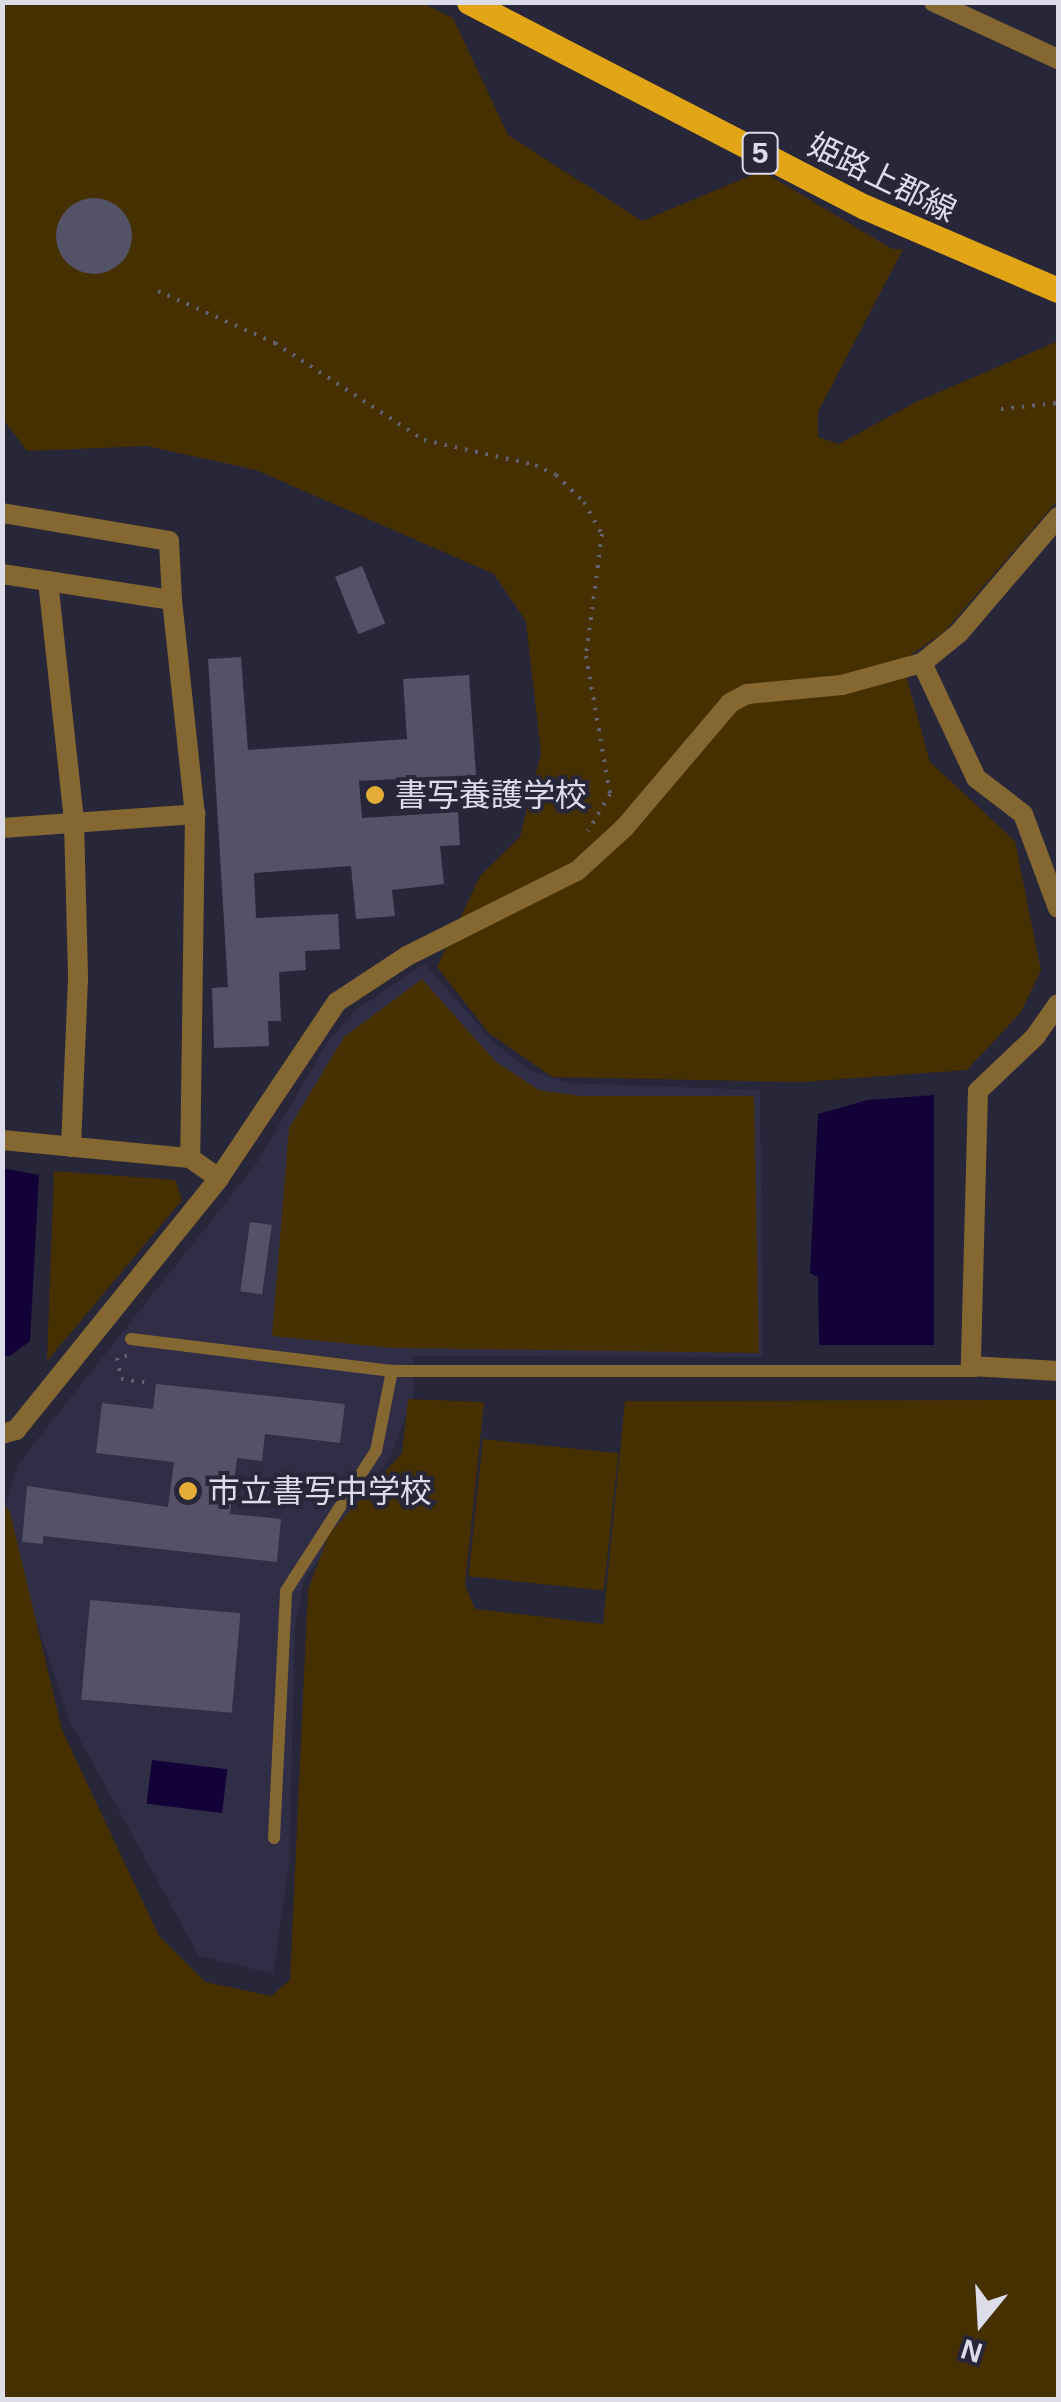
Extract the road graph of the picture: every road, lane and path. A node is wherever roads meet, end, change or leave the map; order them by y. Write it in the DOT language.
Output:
graph roads {
  1 [pos="469,2"];
  2 [pos="934,2"];
  3 [pos="1058,59"];
  4 [pos="158,291"];
  5 [pos="1054,291"];
  6 [pos="1058,403"];
  7 [pos="1001,409"];
  8 [pos="2,513"];
  9 [pos="1058,517"];
  10 [pos="2,574"];
  11 [pos="48,581"];
  12 [pos="172,600"];
  13 [pos="922,662"];
  14 [pos="195,814"];
  15 [pos="74,822"];
  16 [pos="2,828"];
  17 [pos="576,871"];
  18 [pos="1058,908"];
  19 [pos="1058,1004"];
  20 [pos="2,1140"];
  21 [pos="71,1146"];
  22 [pos="190,1158"];
  23 [pos="218,1178"];
  24 [pos="131,1339"];
  25 [pos="136,1356"];
  26 [pos="977,1371"];
  27 [pos="1058,1371"];
  28 [pos="392,1372"];
  29 [pos="148,1383"];
  30 [pos="2,1434"];
  31 [pos="274,1838"];
  1 -- 5 [label="main road, 姫路上郡線 / 5"];
  2 -- 3 [label="street"];
  4 -- 17 [label="path"];
  6 -- 7 [label="path"];
  8 -- 12 [label="street"];
  9 -- 13 [label="street"];
  10 -- 11 [label="street"];
  11 -- 12 [label="street"];
  11 -- 15 [label="street"];
  12 -- 14 [label="street"];
  13 -- 17 [label="street"];
  13 -- 18 [label="street"];
  14 -- 15 [label="street"];
  14 -- 22 [label="street"];
  15 -- 16 [label="street"];
  15 -- 21 [label="street"];
  17 -- 23 [label="street"];
  19 -- 26 [label="street"];
  20 -- 21 [label="street"];
  21 -- 22 [label="street"];
  22 -- 23 [label="street"];
  23 -- 30 [label="street"];
  24 -- 28 [label="lane"];
  25 -- 29 [label="path"];
  26 -- 27 [label="street"];
  26 -- 28 [label="lane"];
  28 -- 31 [label="lane"];
}
